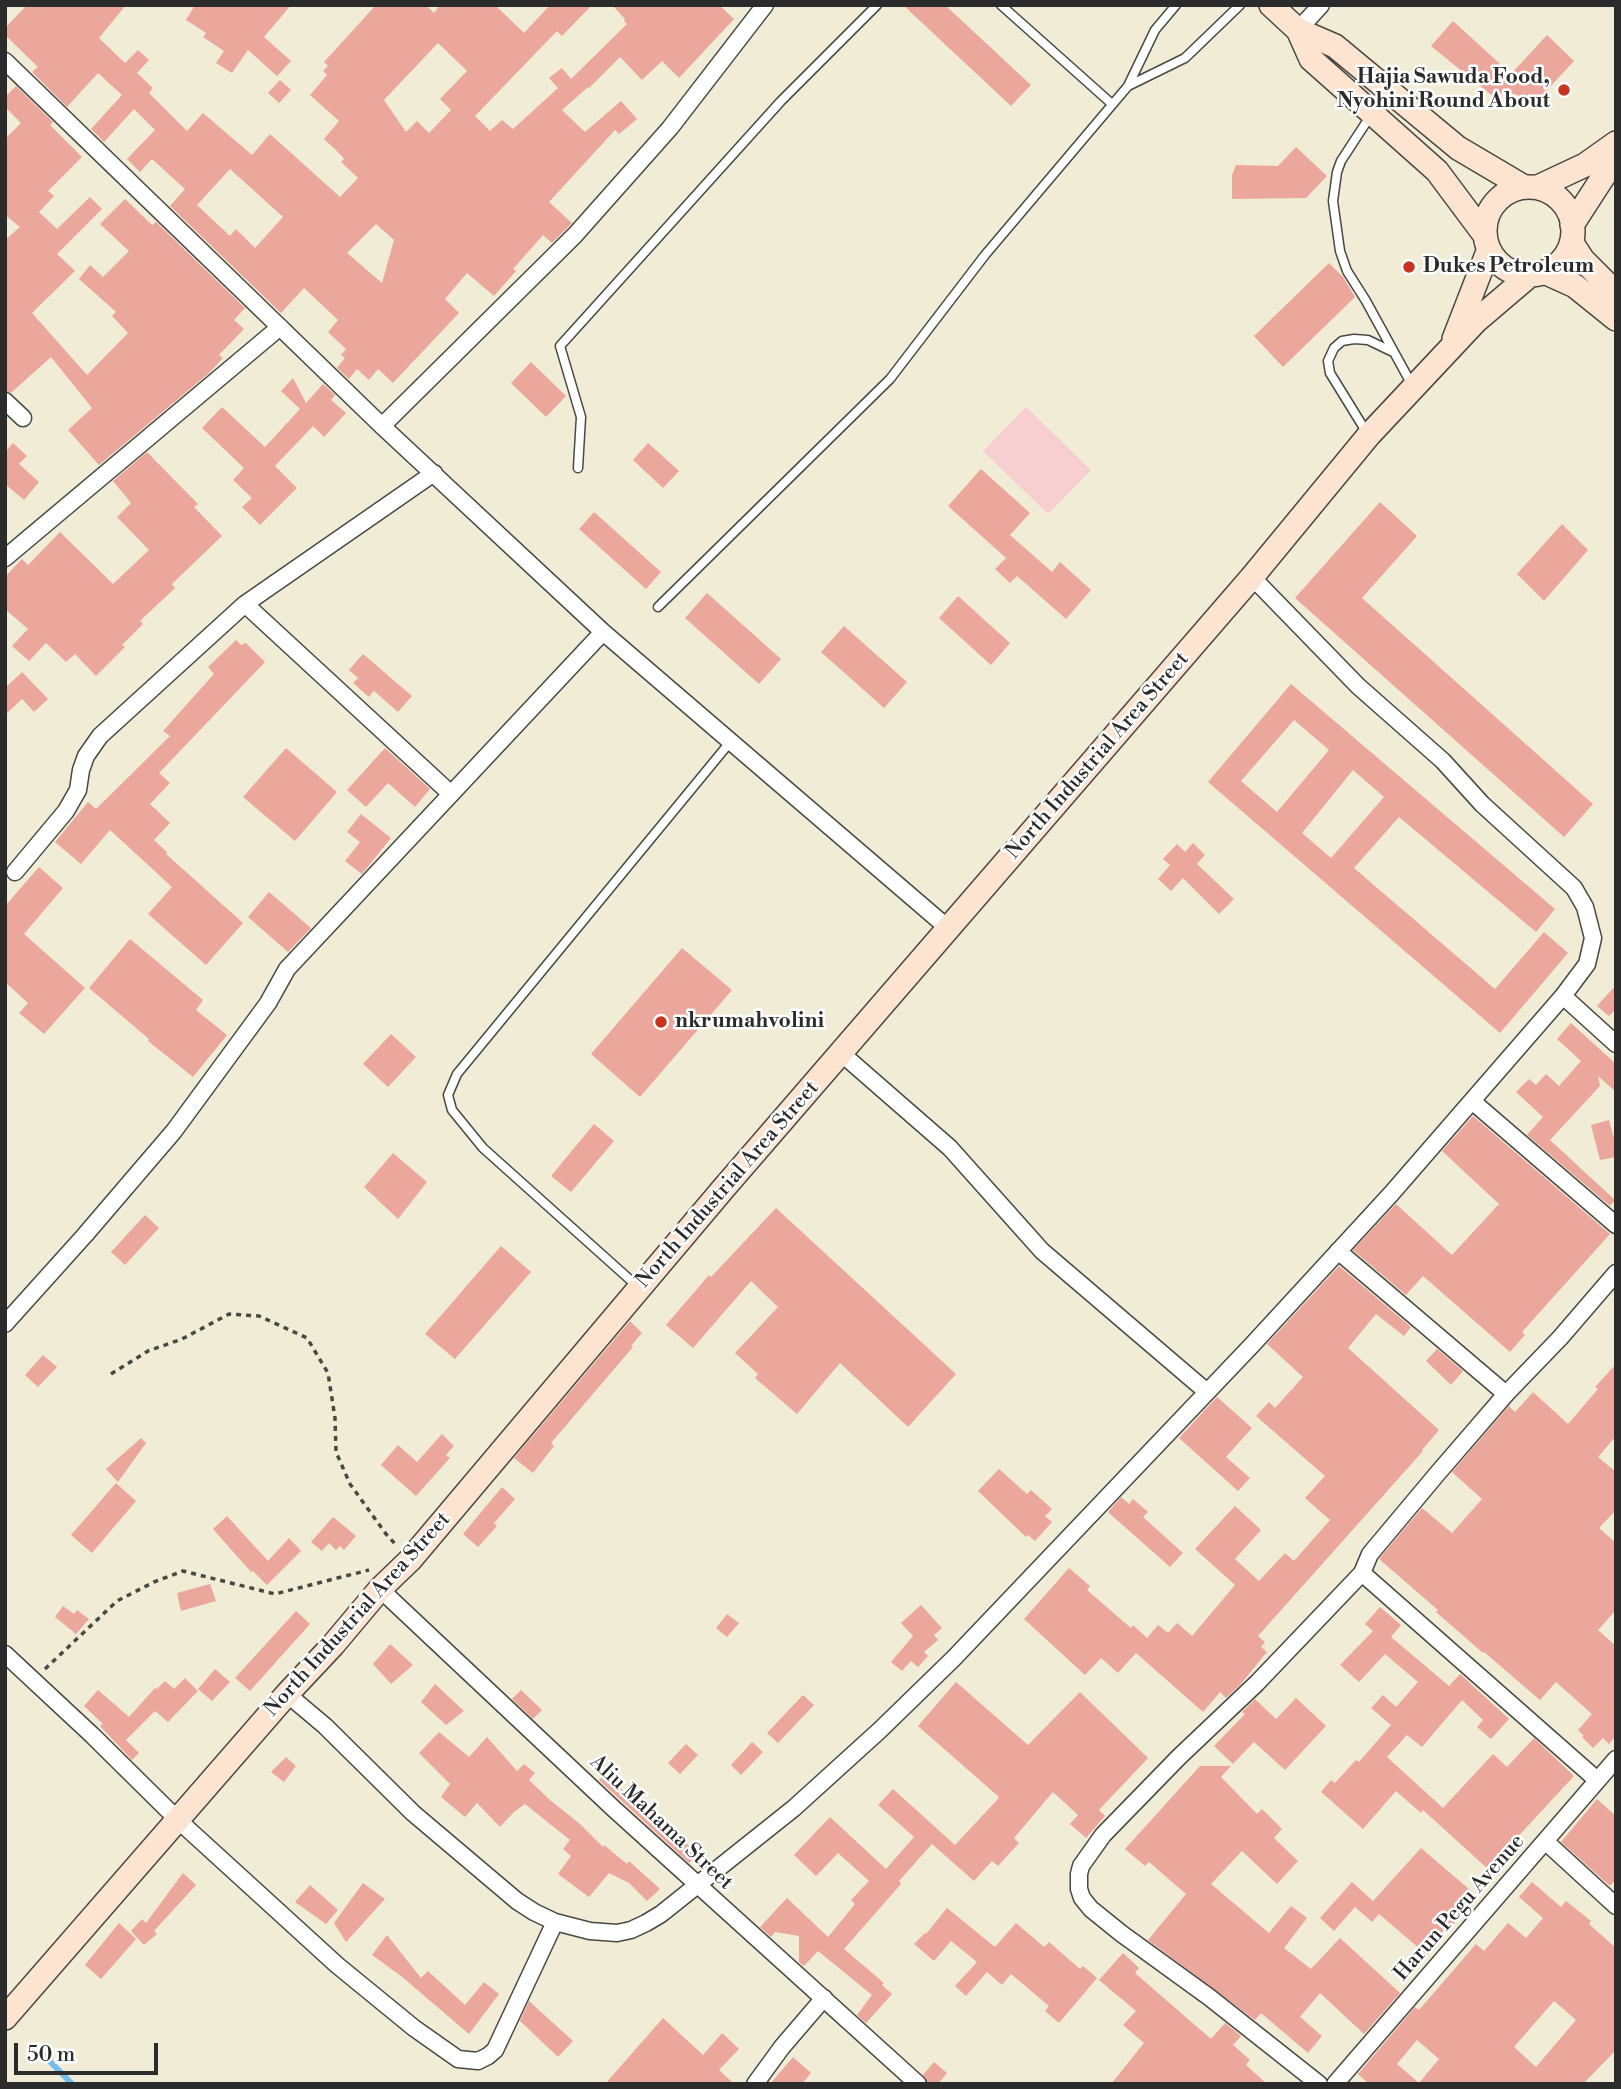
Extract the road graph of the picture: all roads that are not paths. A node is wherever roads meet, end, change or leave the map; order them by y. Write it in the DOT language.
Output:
graph roads {
  1 [pos="765,5"];
  2 [pos="877,5"];
  3 [pos="1001,5"];
  4 [pos="1176,5"];
  5 [pos="1240,5"];
  6 [pos="1271,5"];
  7 [pos="1321,5"];
  8 [pos="1298,30"];
  9 [pos="5,61"];
  10 [pos="1128,86"];
  11 [pos="1112,104"];
  12 [pos="1372,113"];
  13 [pos="1616,143"];
  14 [pos="1616,157"];
  15 [pos="1531,187"];
  16 [pos="1572,234"];
  17 [pos="1486,241"];
  18 [pos="1537,274"];
  19 [pos="1616,293"];
  20 [pos="1616,319"];
  21 [pos="280,327"];
  22 [pos="1449,351"];
  23 [pos="1393,352"];
  24 [pos="1413,387"];
  25 [pos="5,401"];
  26 [pos="23,418"];
  27 [pos="382,426"];
  28 [pos="1368,435"];
  29 [pos="578,468"];
  30 [pos="434,473"];
  31 [pos="5,558"];
  32 [pos="1252,577"];
  33 [pos="245,604"];
  34 [pos="659,607"];
  35 [pos="603,632"];
  36 [pos="730,741"];
  37 [pos="451,794"];
  38 [pos="15,872"];
  39 [pos="949,929"];
  40 [pos="1563,996"];
  41 [pos="1616,1044"];
  42 [pos="841,1053"];
  43 [pos="1472,1101"];
  44 [pos="1616,1225"];
  45 [pos="1338,1251"];
  46 [pos="1616,1273"];
  47 [pos="639,1288"];
  48 [pos="5,1324"];
  49 [pos="1207,1392"];
  50 [pos="1506,1394"];
  51 [pos="1362,1573"];
  52 [pos="374,1580"];
  53 [pos="5,1654"];
  54 [pos="287,1694"];
  55 [pos="1616,1759"];
  56 [pos="1597,1780"];
  57 [pos="178,1820"];
  58 [pos="1545,1841"];
  59 [pos="698,1885"];
  60 [pos="1616,1906"];
  61 [pos="555,1922"];
  62 [pos="824,1998"];
  63 [pos="5,2018"];
  64 [pos="1343,2081"];
  65 [pos="755,2084"];
  66 [pos="918,2084"];
  67 [pos="1319,2084"];
  1 -- 27 [label="street"];
  2 -- 29 [label="lane"];
  3 -- 11 [label="lane"];
  4 -- 10 [label="lane"];
  5 -- 10 [label="lane"];
  6 -- 8 [label="main road"];
  7 -- 8 [label="street"];
  8 -- 12 [label="main road"];
  8 -- 15 [label="main road"];
  9 -- 21 [label="street"];
  10 -- 11 [label="lane"];
  11 -- 34 [label="lane"];
  12 -- 17 [label="main road"];
  12 -- 23 [label="lane"];
  13 -- 15 [label="main road"];
  14 -- 16 [label="main road"];
  15 -- 16 [label="main road"];
  15 -- 17 [label="main road"];
  16 -- 18 [label="main road"];
  16 -- 19 [label="main road"];
  17 -- 18 [label="main road"];
  17 -- 22 [label="main road, North Industrial Area Street"];
  18 -- 20 [label="main road"];
  18 -- 22 [label="main road, North Industrial Area Street"];
  21 -- 27 [label="street"];
  21 -- 31 [label="street"];
  22 -- 24 [label="main road, North Industrial Area Street"];
  23 -- 24 [label="lane"];
  23 -- 28 [label="lane"];
  24 -- 28 [label="main road, North Industrial Area Street"];
  25 -- 26 [label="street"];
  27 -- 30 [label="street"];
  28 -- 32 [label="main road, North Industrial Area Street"];
  30 -- 33 [label="street"];
  30 -- 35 [label="street"];
  32 -- 39 [label="main road, North Industrial Area Street"];
  32 -- 40 [label="street"];
  33 -- 37 [label="street"];
  33 -- 38 [label="street"];
  35 -- 36 [label="street"];
  35 -- 37 [label="street"];
  36 -- 39 [label="street"];
  36 -- 47 [label="lane"];
  37 -- 48 [label="street"];
  39 -- 42 [label="main road, North Industrial Area Street"];
  40 -- 41 [label="street"];
  40 -- 43 [label="street"];
  42 -- 47 [label="main road, North Industrial Area Street"];
  42 -- 49 [label="street"];
  43 -- 44 [label="street"];
  43 -- 45 [label="street"];
  45 -- 49 [label="street"];
  45 -- 50 [label="street"];
  46 -- 50 [label="street"];
  47 -- 52 [label="main road, North Industrial Area Street"];
  49 -- 59 [label="street"];
  50 -- 51 [label="street"];
  51 -- 56 [label="street"];
  51 -- 67 [label="street"];
  52 -- 54 [label="main road, North Industrial Area Street"];
  52 -- 59 [label="street, Aliu Mahama Street"];
  53 -- 57 [label="street"];
  54 -- 57 [label="main road, North Industrial Area Street"];
  54 -- 61 [label="street"];
  55 -- 56 [label="street, Harun Pegu Avenue"];
  56 -- 58 [label="street, Harun Pegu Avenue"];
  57 -- 61 [label="street"];
  57 -- 63 [label="main road, North Industrial Area Street"];
  58 -- 60 [label="street"];
  58 -- 64 [label="street, Harun Pegu Avenue"];
  59 -- 61 [label="street"];
  59 -- 62 [label="street, Aliu Mahama Street"];
  62 -- 65 [label="street"];
  62 -- 66 [label="street, Aliu Mahama Street"];
}
